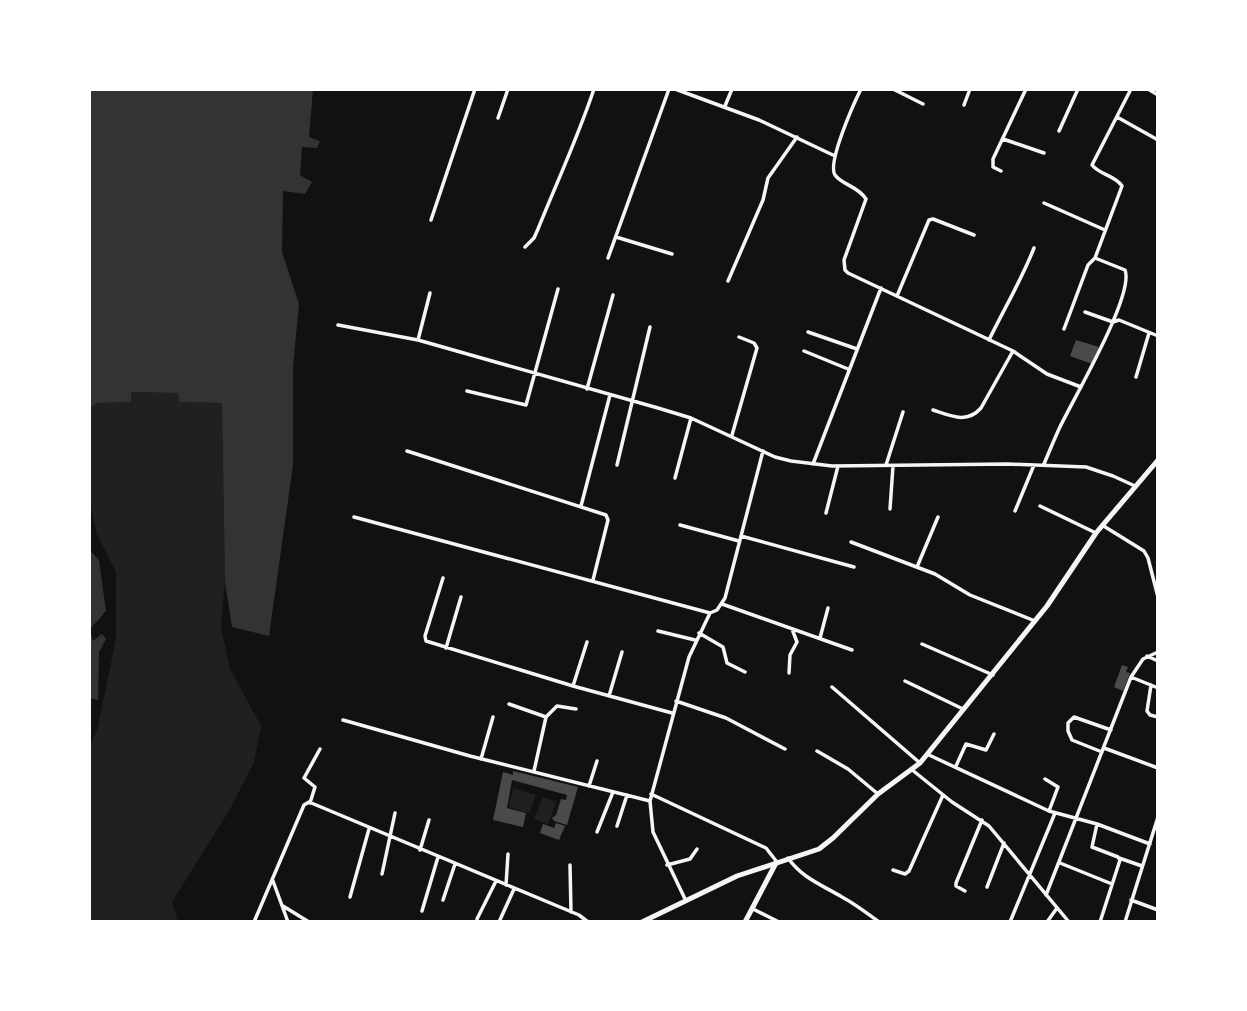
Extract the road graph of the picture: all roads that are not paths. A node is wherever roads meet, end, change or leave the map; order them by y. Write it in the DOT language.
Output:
graph roads {
  1 [pos="475,89"];
  2 [pos="508,89"];
  3 [pos="594,89"];
  4 [pos="669,89"];
  5 [pos="675,89"];
  6 [pos="732,89"];
  7 [pos="861,89"];
  8 [pos="893,89"];
  9 [pos="970,89"];
  10 [pos="1026,89"];
  11 [pos="1079,89"];
  12 [pos="1131,89"];
  13 [pos="1148,89"];
  14 [pos="1158,95"];
  15 [pos="923,104"];
  16 [pos="964,105"];
  17 [pos="725,106"];
  18 [pos="1117,117"];
  19 [pos="498,118"];
  20 [pos="1059,131"];
  21 [pos="797,137"];
  22 [pos="1002,139"];
  23 [pos="1158,140"];
  24 [pos="1044,153"];
  25 [pos="835,156"];
  26 [pos="1001,170"];
  27 [pos="1044,203"];
  28 [pos="432,220"];
  29 [pos="1105,230"];
  30 [pos="974,235"];
  31 [pos="616,237"];
  32 [pos="525,247"];
  33 [pos="1034,248"];
  34 [pos="672,254"];
  35 [pos="608,258"];
  36 [pos="1095,258"];
  37 [pos="729,281"];
  38 [pos="881,288"];
  39 [pos="558,289"];
  40 [pos="430,293"];
  41 [pos="613,295"];
  42 [pos="897,296"];
  43 [pos="1085,312"];
  44 [pos="1113,322"];
  45 [pos="338,325"];
  46 [pos="650,327"];
  47 [pos="1064,329"];
  48 [pos="808,332"];
  49 [pos="1149,333"];
  50 [pos="1158,336"];
  51 [pos="739,337"];
  52 [pos="418,340"];
  53 [pos="989,340"];
  54 [pos="857,349"];
  55 [pos="804,351"];
  56 [pos="1013,351"];
  57 [pos="848,369"];
  58 [pos="536,374"];
  59 [pos="1136,377"];
  60 [pos="1081,387"];
  61 [pos="587,389"];
  62 [pos="467,391"];
  63 [pos="610,395"];
  64 [pos="632,401"];
  65 [pos="933,410"];
  66 [pos="903,412"];
  67 [pos="691,418"];
  68 [pos="732,435"];
  69 [pos="407,451"];
  70 [pos="763,452"];
  71 [pos="1158,460"];
  72 [pos="813,464"];
  73 [pos="617,465"];
  74 [pos="886,465"];
  75 [pos="893,465"];
  76 [pos="1034,465"];
  77 [pos="1044,465"];
  78 [pos="838,466"];
  79 [pos="675,478"];
  80 [pos="1135,486"];
  81 [pos="581,506"];
  82 [pos="1040,506"];
  83 [pos="890,509"];
  84 [pos="1015,510"];
  85 [pos="826,513"];
  86 [pos="354,517"];
  87 [pos="938,517"];
  88 [pos="680,525"];
  89 [pos="1102,525"];
  90 [pos="1096,533"];
  91 [pos="740,538"];
  92 [pos="851,542"];
  93 [pos="854,567"];
  94 [pos="917,567"];
  95 [pos="443,578"];
  96 [pos="593,580"];
  97 [pos="461,597"];
  98 [pos="1158,597"];
  99 [pos="722,604"];
  100 [pos="828,608"];
  101 [pos="710,613"];
  102 [pos="1035,621"];
  103 [pos="792,629"];
  104 [pos="658,631"];
  105 [pos="699,633"];
  106 [pos="820,638"];
  107 [pos="695,640"];
  108 [pos="587,642"];
  109 [pos="922,644"];
  110 [pos="446,648"];
  111 [pos="852,650"];
  112 [pos="622,652"];
  113 [pos="1158,652"];
  114 [pos="1147,656"];
  115 [pos="1158,661"];
  116 [pos="745,672"];
  117 [pos="789,673"];
  118 [pos="993,675"];
  119 [pos="1131,677"];
  120 [pos="905,681"];
  121 [pos="1151,685"];
  122 [pos="573,686"];
  123 [pos="832,687"];
  124 [pos="1158,688"];
  125 [pos="609,696"];
  126 [pos="676,701"];
  127 [pos="509,704"];
  128 [pos="576,709"];
  129 [pos="964,710"];
  130 [pos="672,713"];
  131 [pos="493,716"];
  132 [pos="546,717"];
  133 [pos="1158,717"];
  134 [pos="343,720"];
  135 [pos="1111,730"];
  136 [pos="994,734"];
  137 [pos="320,748"];
  138 [pos="785,749"];
  139 [pos="1103,750"];
  140 [pos="817,751"];
  141 [pos="929,755"];
  142 [pos="481,758"];
  143 [pos="597,761"];
  144 [pos="920,763"];
  145 [pos="956,766"];
  146 [pos="1158,768"];
  147 [pos="911,769"];
  148 [pos="534,771"];
  149 [pos="1045,779"];
  150 [pos="589,786"];
  151 [pos="613,792"];
  152 [pos="651,794"];
  153 [pos="878,794"];
  154 [pos="627,795"];
  155 [pos="943,795"];
  156 [pos="650,801"];
  157 [pos="310,803"];
  158 [pos="1049,811"];
  159 [pos="395,813"];
  160 [pos="1055,813"];
  161 [pos="1158,817"];
  162 [pos="1075,819"];
  163 [pos="429,820"];
  164 [pos="982,820"];
  165 [pos="1097,824"];
  166 [pos="617,826"];
  167 [pos="369,829"];
  168 [pos="597,832"];
  169 [pos="390,837"];
  170 [pos="1004,843"];
  171 [pos="1150,844"];
  172 [pos="697,849"];
  173 [pos="420,850"];
  174 [pos="508,854"];
  175 [pos="438,857"];
  176 [pos="1119,858"];
  177 [pos="788,859"];
  178 [pos="777,862"];
  179 [pos="1060,863"];
  180 [pos="455,864"];
  181 [pos="570,865"];
  182 [pos="667,865"];
  183 [pos="1142,866"];
  184 [pos="893,870"];
  185 [pos="382,874"];
  186 [pos="1031,875"];
  187 [pos="273,880"];
  188 [pos="496,881"];
  189 [pos="1112,884"];
  190 [pos="506,885"];
  191 [pos="987,887"];
  192 [pos="514,889"];
  193 [pos="965,891"];
  194 [pos="1046,895"];
  195 [pos="350,897"];
  196 [pos="443,900"];
  197 [pos="1131,900"];
  198 [pos="686,902"];
  199 [pos="282,905"];
  200 [pos="1057,908"];
  201 [pos="751,909"];
  202 [pos="1158,910"];
  203 [pos="422,911"];
  204 [pos="571,912"];
  205 [pos="477,919"];
  206 [pos="254,922"];
  207 [pos="288,922"];
  208 [pos="309,922"];
  209 [pos="499,922"];
  210 [pos="588,922"];
  211 [pos="642,922"];
  212 [pos="745,922"];
  213 [pos="779,922"];
  214 [pos="879,922"];
  215 [pos="1010,922"];
  216 [pos="1047,922"];
  217 [pos="1069,922"];
  218 [pos="1100,922"];
  219 [pos="1125,922"];
  1 -- 28 [label="street"];
  2 -- 19 [label="street"];
  3 -- 32 [label="street"];
  4 -- 31 [label="street"];
  5 -- 17 [label="street"];
  6 -- 17 [label="street"];
  7 -- 25 [label="street"];
  8 -- 15 [label="street"];
  9 -- 16 [label="street"];
  10 -- 22 [label="street"];
  11 -- 20 [label="street"];
  12 -- 18 [label="street"];
  13 -- 14 [label="street"];
  17 -- 21 [label="street"];
  18 -- 23 [label="street"];
  18 -- 29 [label="street"];
  21 -- 25 [label="street"];
  21 -- 37 [label="street"];
  22 -- 24 [label="street"];
  22 -- 26 [label="street"];
  25 -- 38 [label="street"];
  27 -- 29 [label="street"];
  29 -- 36 [label="street"];
  30 -- 42 [label="street"];
  31 -- 34 [label="street"];
  31 -- 35 [label="street"];
  33 -- 53 [label="street"];
  36 -- 44 [label="street"];
  36 -- 47 [label="street"];
  38 -- 42 [label="street"];
  38 -- 54 [label="street"];
  39 -- 58 [label="street"];
  40 -- 52 [label="street"];
  41 -- 61 [label="street"];
  42 -- 53 [label="street"];
  43 -- 44 [label="street"];
  44 -- 49 [label="street"];
  44 -- 60 [label="street"];
  45 -- 52 [label="street"];
  46 -- 64 [label="street"];
  48 -- 54 [label="street"];
  49 -- 50 [label="street"];
  49 -- 59 [label="street"];
  51 -- 68 [label="street"];
  52 -- 58 [label="street"];
  53 -- 56 [label="street"];
  54 -- 57 [label="street"];
  55 -- 57 [label="street"];
  56 -- 60 [label="street"];
  56 -- 65 [label="street"];
  57 -- 72 [label="street"];
  58 -- 61 [label="street"];
  58 -- 62 [label="street"];
  60 -- 77 [label="street"];
  61 -- 63 [label="street"];
  63 -- 64 [label="street"];
  63 -- 81 [label="street"];
  64 -- 67 [label="street"];
  64 -- 73 [label="street"];
  66 -- 74 [label="street"];
  67 -- 68 [label="street"];
  67 -- 79 [label="street"];
  68 -- 70 [label="street"];
  69 -- 81 [label="street"];
  70 -- 72 [label="street"];
  70 -- 91 [label="street"];
  71 -- 80 [label="main road"];
  72 -- 78 [label="street"];
  74 -- 75 [label="street"];
  74 -- 78 [label="street"];
  75 -- 76 [label="street"];
  75 -- 83 [label="street"];
  76 -- 77 [label="street"];
  76 -- 84 [label="street"];
  77 -- 80 [label="street"];
  78 -- 85 [label="street"];
  80 -- 89 [label="main road"];
  81 -- 96 [label="street"];
  82 -- 90 [label="street"];
  86 -- 96 [label="street"];
  87 -- 94 [label="street"];
  88 -- 91 [label="street"];
  89 -- 90 [label="main road"];
  89 -- 98 [label="street"];
  90 -- 102 [label="main road"];
  91 -- 93 [label="street"];
  91 -- 99 [label="street"];
  92 -- 94 [label="street"];
  94 -- 102 [label="street"];
  95 -- 110 [label="street"];
  96 -- 101 [label="street"];
  97 -- 110 [label="street"];
  99 -- 101 [label="street"];
  99 -- 103 [label="street"];
  100 -- 106 [label="street"];
  101 -- 105 [label="street"];
  102 -- 118 [label="main road"];
  103 -- 106 [label="street"];
  103 -- 117 [label="street"];
  104 -- 107 [label="street"];
  105 -- 107 [label="street"];
  105 -- 116 [label="street"];
  106 -- 111 [label="street"];
  107 -- 126 [label="street"];
  108 -- 122 [label="street"];
  109 -- 118 [label="street"];
  110 -- 122 [label="street"];
  112 -- 125 [label="street"];
  113 -- 114 [label="street"];
  114 -- 115 [label="street"];
  114 -- 119 [label="street"];
  118 -- 129 [label="main road"];
  119 -- 121 [label="street"];
  119 -- 135 [label="street"];
  120 -- 129 [label="street"];
  121 -- 124 [label="street"];
  121 -- 133 [label="street"];
  122 -- 125 [label="street"];
  123 -- 144 [label="street"];
  125 -- 130 [label="street"];
  126 -- 130 [label="street"];
  126 -- 138 [label="street"];
  127 -- 132 [label="street"];
  128 -- 132 [label="street"];
  129 -- 141 [label="main road"];
  130 -- 152 [label="street"];
  131 -- 142 [label="street"];
  132 -- 148 [label="street"];
  134 -- 142 [label="street"];
  135 -- 139 [label="street"];
  135 -- 139 [label="street"];
  136 -- 145 [label="street"];
  137 -- 157 [label="street"];
  139 -- 146 [label="street"];
  139 -- 162 [label="street"];
  140 -- 153 [label="street"];
  141 -- 144 [label="main road"];
  141 -- 145 [label="street"];
  142 -- 148 [label="street"];
  143 -- 150 [label="street"];
  144 -- 147 [label="main road"];
  145 -- 158 [label="street"];
  147 -- 153 [label="main road"];
  147 -- 155 [label="street"];
  148 -- 150 [label="street"];
  149 -- 158 [label="street"];
  150 -- 151 [label="street"];
  151 -- 154 [label="street"];
  151 -- 168 [label="street"];
  152 -- 156 [label="street"];
  152 -- 178 [label="street"];
  153 -- 177 [label="main road"];
  154 -- 156 [label="street"];
  154 -- 166 [label="street"];
  155 -- 164 [label="street"];
  155 -- 184 [label="street"];
  156 -- 182 [label="street"];
  157 -- 167 [label="street"];
  157 -- 187 [label="street"];
  158 -- 160 [label="street"];
  159 -- 169 [label="street"];
  160 -- 162 [label="street"];
  160 -- 186 [label="street"];
  161 -- 171 [label="street"];
  162 -- 165 [label="street"];
  162 -- 179 [label="street"];
  163 -- 173 [label="street"];
  164 -- 170 [label="street"];
  164 -- 193 [label="street"];
  165 -- 171 [label="street"];
  165 -- 176 [label="street"];
  167 -- 169 [label="street"];
  167 -- 195 [label="street"];
  169 -- 173 [label="street"];
  169 -- 185 [label="street"];
  170 -- 186 [label="street"];
  170 -- 191 [label="street"];
  171 -- 183 [label="street"];
  172 -- 182 [label="street"];
  173 -- 175 [label="street"];
  174 -- 190 [label="street"];
  175 -- 180 [label="street"];
  175 -- 203 [label="street"];
  176 -- 183 [label="street"];
  176 -- 189 [label="street"];
  177 -- 178 [label="main road"];
  177 -- 214 [label="street"];
  178 -- 198 [label="main road"];
  178 -- 201 [label="main road"];
  179 -- 189 [label="street"];
  179 -- 194 [label="street"];
  180 -- 188 [label="street"];
  180 -- 196 [label="street"];
  181 -- 204 [label="street"];
  182 -- 198 [label="street"];
  183 -- 197 [label="street"];
  186 -- 194 [label="street"];
  186 -- 215 [label="street"];
  187 -- 199 [label="street"];
  187 -- 206 [label="street"];
  188 -- 190 [label="street"];
  188 -- 205 [label="street"];
  189 -- 218 [label="street"];
  190 -- 192 [label="street"];
  192 -- 204 [label="street"];
  192 -- 209 [label="street"];
  194 -- 200 [label="street"];
  197 -- 202 [label="street"];
  197 -- 219 [label="street"];
  198 -- 211 [label="main road"];
  199 -- 207 [label="street"];
  199 -- 208 [label="street"];
  200 -- 216 [label="street"];
  200 -- 217 [label="street"];
  201 -- 212 [label="main road"];
  201 -- 213 [label="street"];
  204 -- 210 [label="street"];
}
